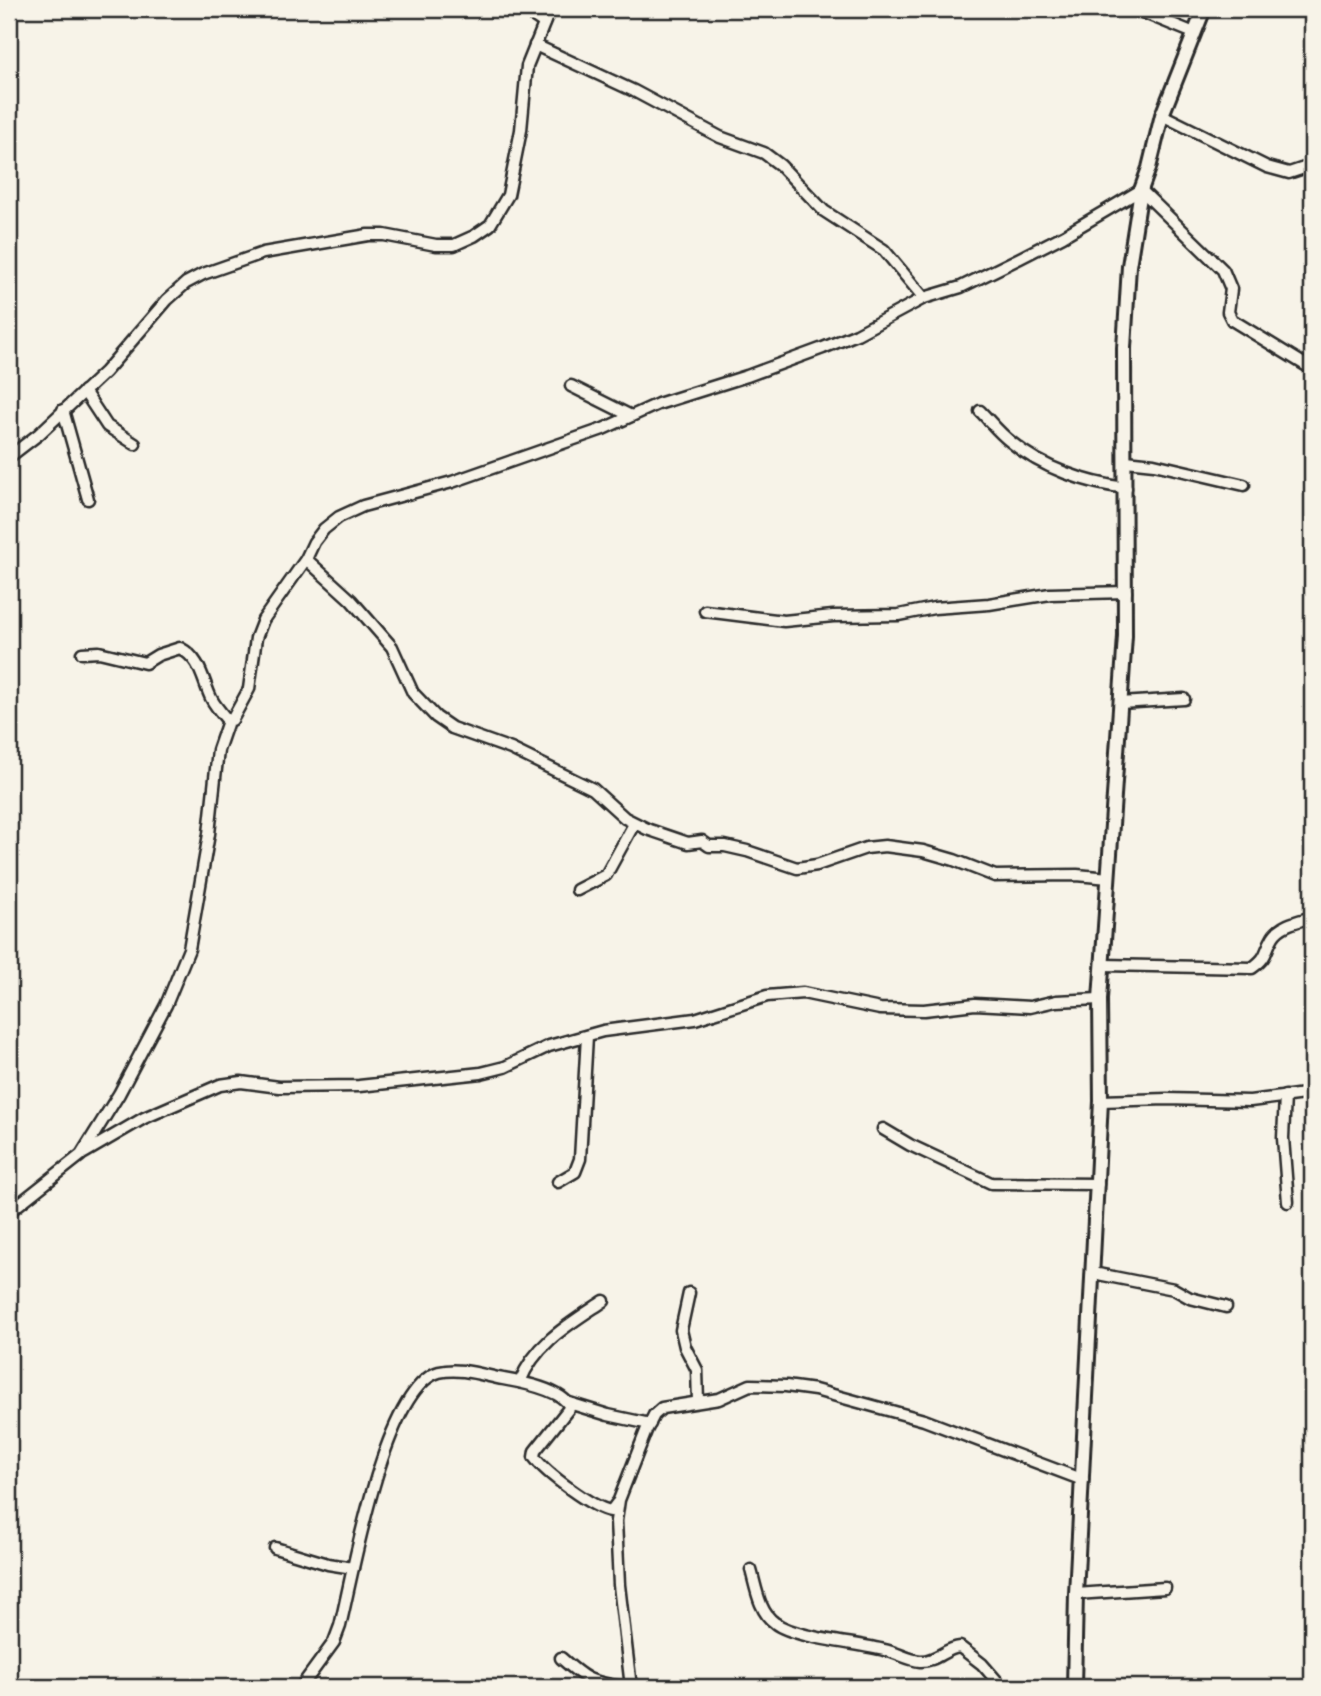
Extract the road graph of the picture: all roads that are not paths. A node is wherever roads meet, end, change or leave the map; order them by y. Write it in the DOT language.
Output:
graph roads {
  1 [pos="523,9"];
  2 [pos="550,9"];
  3 [pos="1135,9"];
  4 [pos="1204,9"];
  5 [pos="544,23"];
  6 [pos="1194,33"];
  7 [pos="535,45"];
  8 [pos="1162,116"];
  9 [pos="1307,167"];
  10 [pos="1141,190"];
  11 [pos="925,298"];
  12 [pos="1312,369"];
  13 [pos="571,386"];
  14 [pos="84,391"];
  15 [pos="63,410"];
  16 [pos="980,411"];
  17 [pos="631,416"];
  18 [pos="135,444"];
  19 [pos="9,457"];
  20 [pos="1126,461"];
  21 [pos="1244,485"];
  22 [pos="1126,488"];
  23 [pos="88,499"];
  24 [pos="306,559"];
  25 [pos="1126,592"];
  26 [pos="705,611"];
  27 [pos="82,653"];
  28 [pos="1184,699"];
  29 [pos="1120,703"];
  30 [pos="228,721"];
  31 [pos="634,824"];
  32 [pos="1108,878"];
  33 [pos="577,890"];
  34 [pos="1312,916"];
  35 [pos="1103,965"];
  36 [pos="1100,999"];
  37 [pos="587,1036"];
  38 [pos="1312,1093"];
  39 [pos="1285,1096"];
  40 [pos="1101,1101"];
  41 [pos="883,1129"];
  42 [pos="107,1138"];
  43 [pos="90,1139"];
  44 [pos="81,1155"];
  45 [pos="558,1182"];
  46 [pos="1098,1184"];
  47 [pos="1288,1202"];
  48 [pos="9,1212"];
  49 [pos="1093,1272"];
  50 [pos="689,1293"];
  51 [pos="604,1301"];
  52 [pos="1226,1307"];
  53 [pos="520,1382"];
  54 [pos="702,1401"];
  55 [pos="569,1403"];
  56 [pos="650,1424"];
  57 [pos="1083,1480"];
  58 [pos="619,1500"];
  59 [pos="275,1548"];
  60 [pos="353,1568"];
  61 [pos="751,1570"];
  62 [pos="1165,1588"];
  63 [pos="1076,1594"];
  64 [pos="561,1658"];
  65 [pos="301,1687"];
  66 [pos="621,1687"];
  67 [pos="631,1687"];
  68 [pos="1002,1687"];
  69 [pos="1074,1687"];
  1 -- 5 [label="street"];
  2 -- 5 [label="street"];
  3 -- 6 [label="street"];
  4 -- 6 [label="main road"];
  5 -- 7 [label="street"];
  6 -- 8 [label="main road"];
  7 -- 11 [label="street"];
  7 -- 14 [label="street"];
  8 -- 9 [label="street"];
  8 -- 10 [label="main road"];
  10 -- 11 [label="street"];
  10 -- 12 [label="street"];
  10 -- 20 [label="main road"];
  11 -- 17 [label="street"];
  13 -- 17 [label="street"];
  14 -- 15 [label="street"];
  14 -- 18 [label="street"];
  15 -- 19 [label="street"];
  15 -- 23 [label="street"];
  16 -- 22 [label="street"];
  17 -- 24 [label="street"];
  20 -- 21 [label="street"];
  20 -- 22 [label="main road"];
  22 -- 25 [label="main road"];
  24 -- 30 [label="street"];
  24 -- 31 [label="street"];
  25 -- 26 [label="street"];
  25 -- 29 [label="main road"];
  27 -- 30 [label="street"];
  28 -- 29 [label="street"];
  29 -- 32 [label="main road"];
  30 -- 43 [label="street"];
  31 -- 32 [label="street"];
  31 -- 33 [label="street"];
  32 -- 35 [label="main road"];
  34 -- 35 [label="street"];
  35 -- 36 [label="main road"];
  36 -- 37 [label="street"];
  36 -- 40 [label="main road"];
  37 -- 42 [label="street"];
  37 -- 45 [label="street"];
  38 -- 39 [label="street"];
  39 -- 40 [label="street"];
  39 -- 47 [label="street"];
  40 -- 46 [label="main road"];
  41 -- 46 [label="street"];
  42 -- 43 [label="street"];
  42 -- 44 [label="street"];
  43 -- 44 [label="street"];
  44 -- 48 [label="street"];
  46 -- 49 [label="main road"];
  49 -- 52 [label="street"];
  49 -- 57 [label="main road"];
  50 -- 54 [label="street"];
  51 -- 53 [label="street"];
  53 -- 55 [label="street"];
  53 -- 60 [label="street"];
  54 -- 56 [label="street"];
  54 -- 57 [label="street"];
  55 -- 56 [label="street"];
  55 -- 58 [label="street"];
  56 -- 58 [label="street"];
  57 -- 63 [label="main road"];
  58 -- 67 [label="street"];
  59 -- 60 [label="street"];
  60 -- 65 [label="street"];
  61 -- 68 [label="street"];
  62 -- 63 [label="street"];
  63 -- 69 [label="main road"];
  64 -- 66 [label="street"];
}
